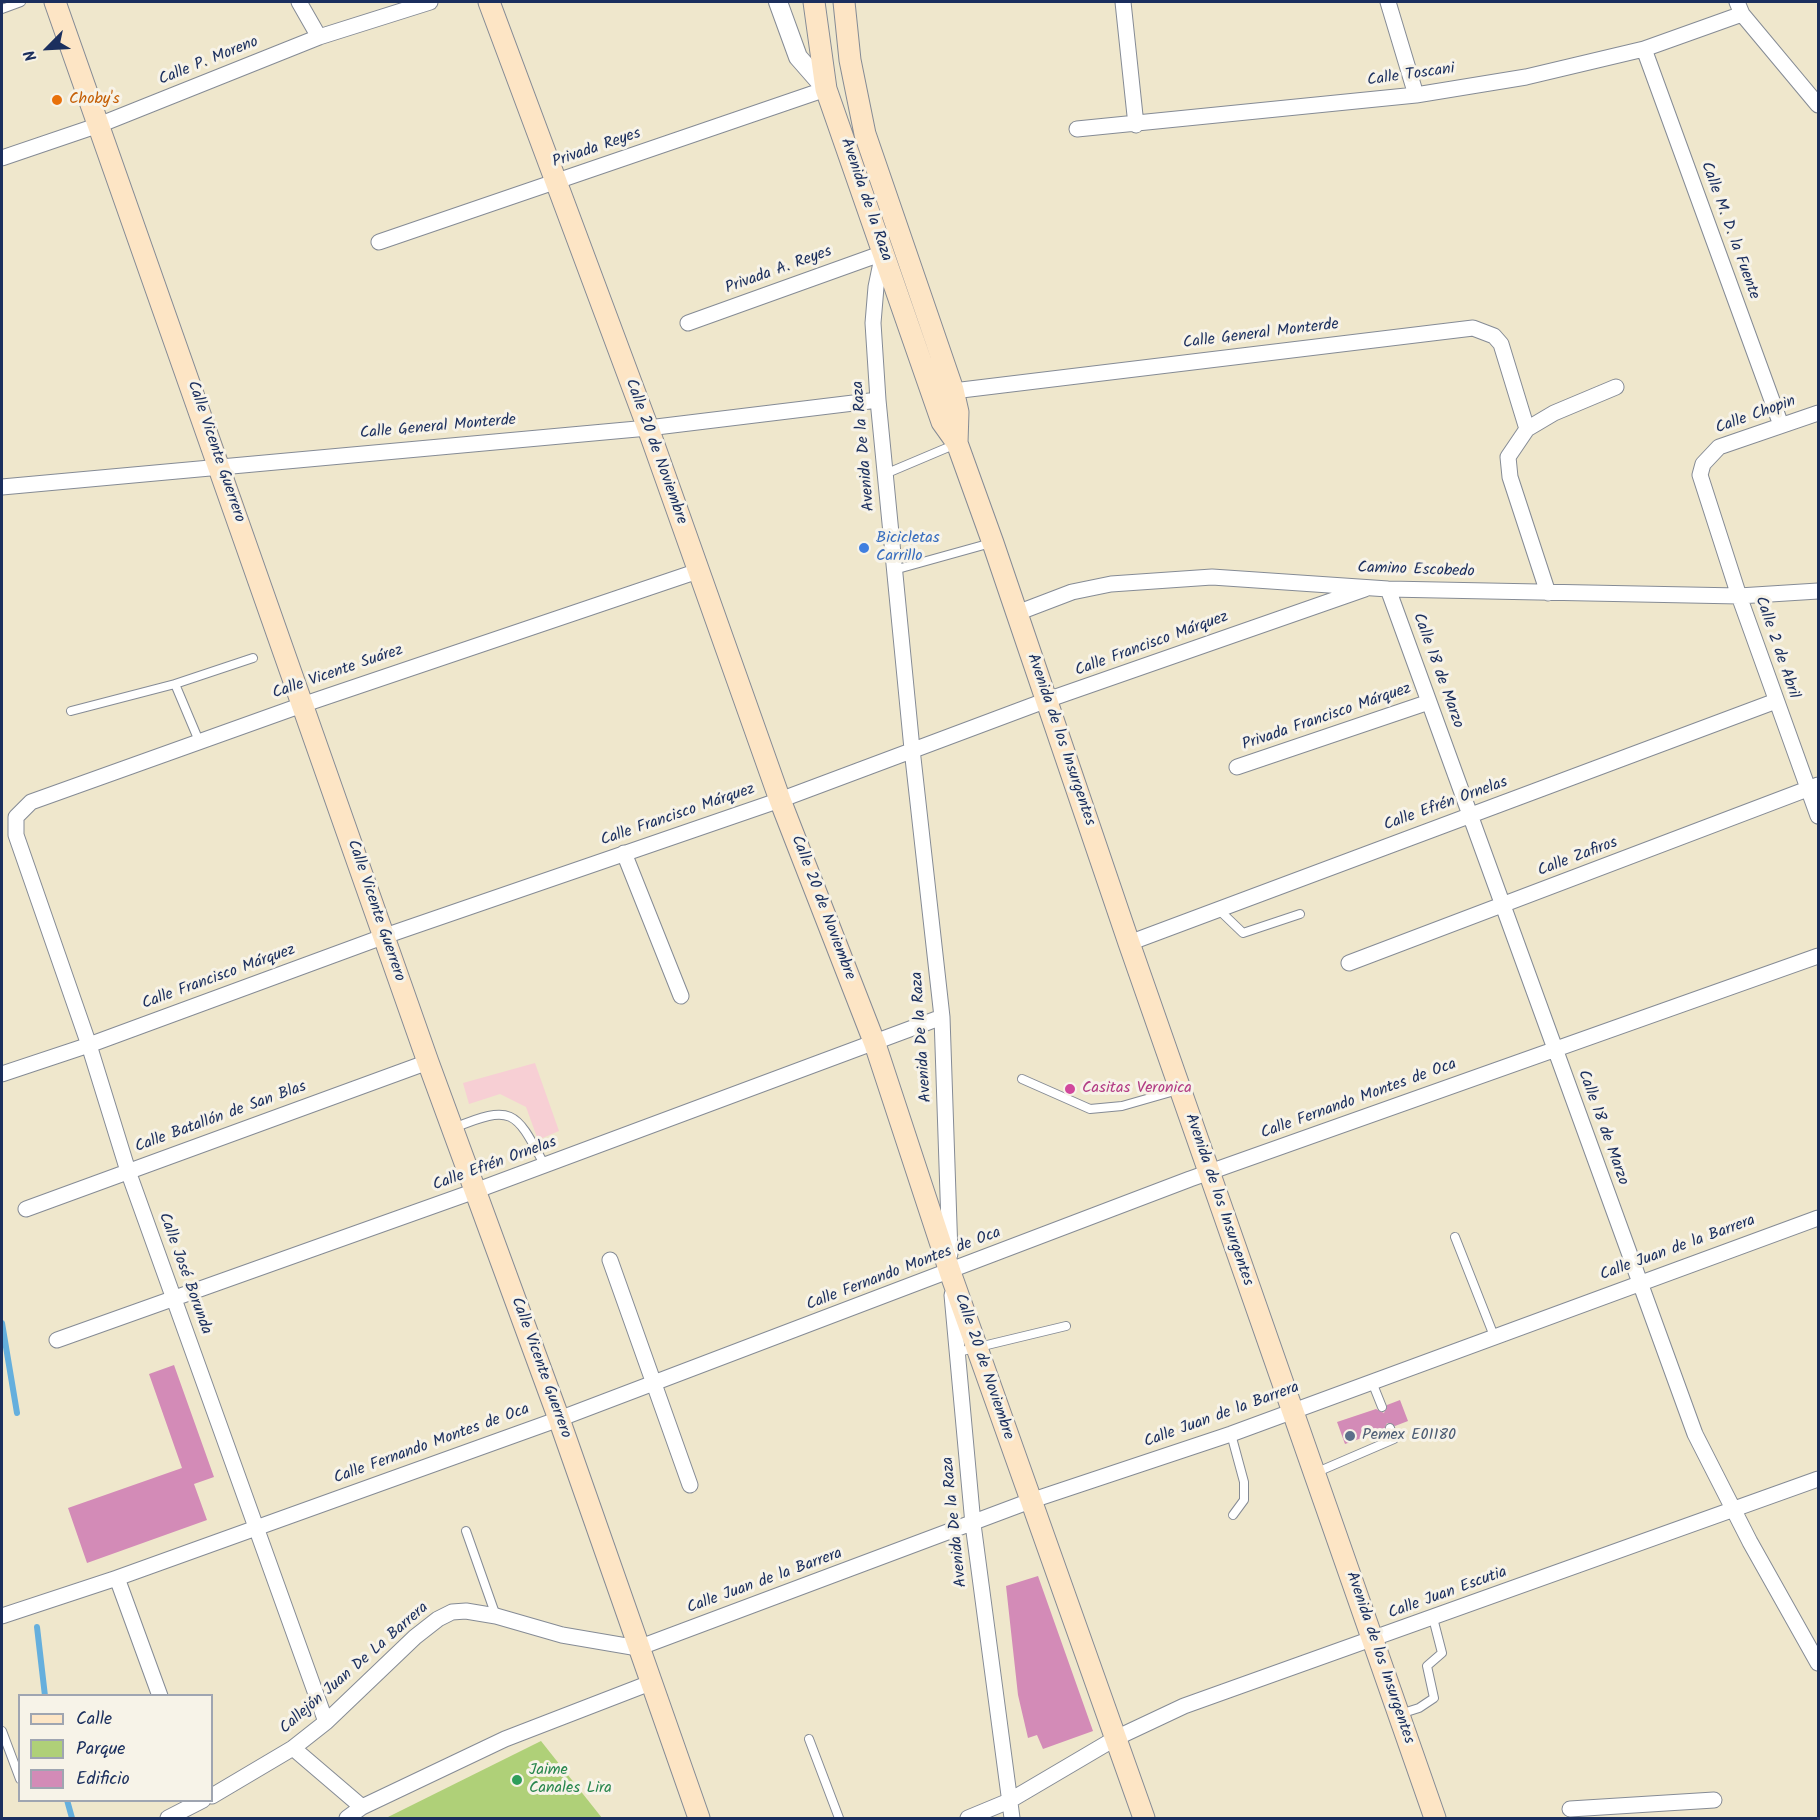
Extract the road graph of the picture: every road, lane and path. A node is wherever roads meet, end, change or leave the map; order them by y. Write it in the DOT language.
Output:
graph roads {
  1 [pos="21,2"];
  2 [pos="55,2"];
  3 [pos="298,2"];
  4 [pos="430,2"];
  5 [pos="489,2"];
  6 [pos="778,2"];
  7 [pos="814,2"];
  8 [pos="844,2"];
  9 [pos="1123,2"];
  10 [pos="1388,2"];
  11 [pos="1739,8"];
  12 [pos="2,9"];
  13 [pos="319,37"];
  14 [pos="1644,49"];
  15 [pos="826,89"];
  16 [pos="1416,95"];
  17 [pos="1818,105"];
  18 [pos="99,125"];
  19 [pos="1136,125"];
  20 [pos="1077,129"];
  21 [pos="2,158"];
  22 [pos="555,182"];
  23 [pos="379,242"];
  24 [pos="883,253"];
  25 [pos="688,323"];
  26 [pos="1616,387"];
  27 [pos="943,392"];
  28 [pos="878,400"];
  29 [pos="1818,413"];
  30 [pos="1781,426"];
  31 [pos="648,428"];
  32 [pos="1527,429"];
  33 [pos="957,444"];
  34 [pos="220,466"];
  35 [pos="885,474"];
  36 [pos="2,488"];
  37 [pos="1703,490"];
  38 [pos="993,543"];
  39 [pos="894,570"];
  40 [pos="698,571"];
  41 [pos="1365,589"];
  42 [pos="1388,589"];
  43 [pos="1818,591"];
  44 [pos="1548,593"];
  45 [pos="1739,596"];
  46 [pos="1017,613"];
  47 [pos="253,658"];
  48 [pos="175,684"];
  49 [pos="1047,700"];
  50 [pos="1776,701"];
  51 [pos="1429,702"];
  52 [pos="302,705"];
  53 [pos="70,711"];
  54 [pos="199,741"];
  55 [pos="912,749"];
  56 [pos="1237,767"];
  57 [pos="1813,787"];
  58 [pos="780,800"];
  59 [pos="1470,816"];
  60 [pos="1818,816"];
  61 [pos="16,836"];
  62 [pos="624,853"];
  63 [pos="1502,906"];
  64 [pos="1216,908"];
  65 [pos="1300,914"];
  66 [pos="385,936"];
  67 [pos="1129,943"];
  68 [pos="1818,956"];
  69 [pos="1349,963"];
  70 [pos="681,996"];
  71 [pos="942,1017"];
  72 [pos="875,1044"];
  73 [pos="89,1045"];
  74 [pos="1554,1049"];
  75 [pos="428,1062"];
  76 [pos="9,1072"];
  77 [pos="1022,1079"];
  78 [pos="1180,1089"];
  79 [pos="452,1129"];
  80 [pos="545,1166"];
  81 [pos="128,1171"];
  82 [pos="1210,1173"];
  83 [pos="475,1191"];
  84 [pos="26,1209"];
  85 [pos="1818,1218"];
  86 [pos="1455,1237"];
  87 [pos="610,1260"];
  88 [pos="950,1272"];
  89 [pos="1638,1282"];
  90 [pos="174,1299"];
  91 [pos="1066,1326"];
  92 [pos="1494,1336"];
  93 [pos="57,1340"];
  94 [pos="968,1351"];
  95 [pos="1372,1382"];
  96 [pos="653,1383"];
  97 [pos="1382,1407"];
  98 [pos="1291,1410"];
  99 [pos="560,1419"];
  100 [pos="1390,1428"];
  101 [pos="1231,1434"];
  102 [pos="1314,1473"];
  103 [pos="1818,1479"];
  104 [pos="690,1485"];
  105 [pos="1030,1501"];
  106 [pos="1734,1510"];
  107 [pos="1233,1515"];
  108 [pos="973,1524"];
  109 [pos="255,1527"];
  110 [pos="466,1531"];
  111 [pos="117,1578"];
  112 [pos="5,1615"];
  113 [pos="496,1616"];
  114 [pos="1433,1618"];
  115 [pos="1374,1640"];
  116 [pos="638,1648"];
  117 [pos="1816,1655"];
  118 [pos="650,1683"];
  119 [pos="160,1694"];
  120 [pos="1399,1715"];
  121 [pos="326,1722"];
  122 [pos="2,1731"];
  123 [pos="1116,1738"];
  124 [pos="809,1739"];
  125 [pos="293,1748"];
  126 [pos="18,1774"];
  127 [pos="213,1794"];
  128 [pos="1714,1800"];
  129 [pos="1009,1801"];
  130 [pos="199,1802"];
  131 [pos="362,1807"];
  132 [pos="1570,1809"];
  133 [pos="1627,1811"];
  134 [pos="168,1818"];
  135 [pos="347,1818"];
  136 [pos="699,1818"];
  137 [pos="839,1818"];
  138 [pos="968,1818"];
  139 [pos="1012,1818"];
  140 [pos="1144,1818"];
  141 [pos="1435,1818"];
  1 -- 12 [label="lane"];
  2 -- 18 [label="main road, Calle Vicente Guerrero"];
  3 -- 13 [label="street"];
  4 -- 13 [label="street, Calle P. Moreno"];
  5 -- 22 [label="main road, Calle 20 de Noviembre"];
  6 -- 15 [label="street"];
  7 -- 15 [label="main road, Avenida de la Raza"];
  8 -- 27 [label="main road, Avenida de la Raza"];
  9 -- 19 [label="street"];
  10 -- 16 [label="street"];
  11 -- 14 [label="street, Calle Toscani"];
  11 -- 17 [label="street"];
  13 -- 18 [label="street, Calle P. Moreno"];
  14 -- 16 [label="street, Calle Toscani"];
  14 -- 30 [label="street, Calle M. D. la Fuente"];
  15 -- 22 [label="street, Privada Reyes"];
  15 -- 24 [label="main road, Avenida de la Raza"];
  16 -- 19 [label="street, Calle Toscani"];
  18 -- 21 [label="street, Calle P. Moreno"];
  18 -- 34 [label="main road, Calle Vicente Guerrero"];
  19 -- 20 [label="street, Calle Toscani"];
  22 -- 23 [label="street, Privada Reyes"];
  22 -- 31 [label="main road, Calle 20 de Noviembre"];
  24 -- 25 [label="street, Privada A. Reyes"];
  24 -- 27 [label="main road, Avenida de la Raza"];
  24 -- 28 [label="street, Avenida De la Raza"];
  26 -- 32 [label="street"];
  27 -- 32 [label="street, Calle General Monterde"];
  27 -- 33 [label="main road, Avenida de los Insurgentes"];
  28 -- 31 [label="street, Calle General Monterde"];
  28 -- 35 [label="street, Avenida De la Raza"];
  29 -- 30 [label="street, Calle Chopin"];
  30 -- 37 [label="street, Calle Chopin"];
  31 -- 34 [label="street, Calle General Monterde"];
  31 -- 40 [label="main road, Calle 20 de Noviembre"];
  32 -- 44 [label="street"];
  33 -- 35 [label="lane"];
  33 -- 38 [label="main road, Avenida de los Insurgentes"];
  34 -- 36 [label="street, Calle General Monterde"];
  34 -- 52 [label="main road, Calle Vicente Guerrero"];
  35 -- 39 [label="street, Avenida De la Raza"];
  37 -- 45 [label="street, Calle 2 de Abril"];
  38 -- 39 [label="lane"];
  38 -- 46 [label="main road, Avenida de los Insurgentes"];
  39 -- 55 [label="street, Avenida De la Raza"];
  40 -- 52 [label="street, Calle Vicente Suárez"];
  40 -- 58 [label="main road, Calle 20 de Noviembre"];
  41 -- 42 [label="street, Camino Escobedo"];
  41 -- 46 [label="street, Camino Escobedo"];
  41 -- 49 [label="street, Calle Francisco Márquez"];
  42 -- 44 [label="street, Camino Escobedo"];
  42 -- 51 [label="street, Calle 18 de Marzo"];
  43 -- 45 [label="street, Camino Escobedo"];
  44 -- 45 [label="street, Camino Escobedo"];
  45 -- 50 [label="street, Calle 2 de Abril"];
  46 -- 49 [label="main road, Avenida de los Insurgentes"];
  47 -- 48 [label="lane"];
  48 -- 53 [label="lane"];
  48 -- 54 [label="lane"];
  49 -- 55 [label="street, Calle Francisco Márquez"];
  49 -- 67 [label="main road, Avenida de los Insurgentes"];
  50 -- 57 [label="street, Calle 2 de Abril"];
  50 -- 59 [label="street, Calle Efrén Ornelas"];
  51 -- 56 [label="street, Privada Francisco Márquez"];
  51 -- 59 [label="street, Calle 18 de Marzo"];
  52 -- 54 [label="street, Calle Vicente Suárez"];
  52 -- 66 [label="main road, Calle Vicente Guerrero"];
  54 -- 61 [label="street, Calle Vicente Suárez"];
  55 -- 58 [label="street, Calle Francisco Márquez"];
  55 -- 71 [label="street, Avenida De la Raza"];
  57 -- 60 [label="street, Calle 2 de Abril"];
  57 -- 63 [label="street, Calle Zafiros"];
  58 -- 62 [label="street, Calle Francisco Márquez"];
  58 -- 72 [label="main road, Calle 20 de Noviembre"];
  59 -- 63 [label="street, Calle 18 de Marzo"];
  59 -- 64 [label="street, Calle Efrén Ornelas"];
  61 -- 73 [label="street, Calle José Borunda"];
  62 -- 66 [label="street, Calle Francisco Márquez"];
  62 -- 70 [label="street"];
  63 -- 69 [label="street, Calle Zafiros"];
  63 -- 74 [label="street, Calle 18 de Marzo"];
  64 -- 65 [label="lane"];
  64 -- 67 [label="street, Calle Efrén Ornelas"];
  66 -- 73 [label="street, Calle Francisco Márquez"];
  66 -- 75 [label="main road, Calle Vicente Guerrero"];
  67 -- 78 [label="main road, Avenida de los Insurgentes"];
  68 -- 74 [label="street, Calle Fernando Montes de Oca"];
  71 -- 72 [label="street, Calle Efrén Ornelas"];
  71 -- 88 [label="street, Avenida De la Raza"];
  72 -- 80 [label="street, Calle Efrén Ornelas"];
  72 -- 88 [label="main road, Calle 20 de Noviembre"];
  73 -- 76 [label="street, Calle Francisco Márquez"];
  73 -- 81 [label="street, Calle José Borunda"];
  74 -- 82 [label="street, Calle Fernando Montes de Oca"];
  74 -- 89 [label="street, Calle 18 de Marzo"];
  75 -- 79 [label="main road, Calle Vicente Guerrero"];
  75 -- 81 [label="street, Calle Batallón de San Blas"];
  77 -- 78 [label="lane"];
  78 -- 82 [label="main road, Avenida de los Insurgentes"];
  79 -- 80 [label="lane"];
  79 -- 83 [label="main road, Calle Vicente Guerrero"];
  80 -- 83 [label="street, Calle Efrén Ornelas"];
  81 -- 84 [label="street, Calle Batallón de San Blas"];
  81 -- 90 [label="street, Calle José Borunda"];
  82 -- 88 [label="street, Calle Fernando Montes de Oca"];
  82 -- 98 [label="main road, Avenida de los Insurgentes"];
  83 -- 90 [label="street, Calle Efrén Ornelas"];
  83 -- 99 [label="main road, Calle Vicente Guerrero"];
  85 -- 89 [label="street, Calle Juan de la Barrera"];
  86 -- 92 [label="lane"];
  87 -- 96 [label="street"];
  88 -- 94 [label="main road, Calle 20 de Noviembre"];
  88 -- 96 [label="street, Calle Fernando Montes de Oca"];
  89 -- 92 [label="street, Calle Juan de la Barrera"];
  89 -- 106 [label="street, Calle 18 de Marzo"];
  90 -- 93 [label="street, Calle Efrén Ornelas"];
  90 -- 109 [label="street, Calle José Borunda"];
  91 -- 94 [label="lane"];
  92 -- 95 [label="street, Calle Juan de la Barrera"];
  94 -- 105 [label="main road, Calle 20 de Noviembre"];
  94 -- 108 [label="street, Avenida De la Raza"];
  95 -- 97 [label="lane"];
  95 -- 98 [label="street, Calle Juan de la Barrera"];
  96 -- 99 [label="street, Calle Fernando Montes de Oca"];
  96 -- 104 [label="street"];
  98 -- 101 [label="street, Calle Juan de la Barrera"];
  98 -- 102 [label="main road, Avenida de los Insurgentes"];
  99 -- 109 [label="street, Calle Fernando Montes de Oca"];
  99 -- 116 [label="main road, Calle Vicente Guerrero"];
  100 -- 102 [label="lane"];
  101 -- 105 [label="street, Calle Juan de la Barrera"];
  101 -- 107 [label="lane"];
  102 -- 115 [label="main road, Avenida de los Insurgentes"];
  103 -- 106 [label="street, Calle Juan Escutia"];
  105 -- 108 [label="street, Calle Juan de la Barrera"];
  105 -- 123 [label="main road, Calle 20 de Noviembre"];
  106 -- 114 [label="street, Calle Juan Escutia"];
  106 -- 117 [label="street, Calle 18 de Marzo"];
  108 -- 116 [label="street, Calle Juan de la Barrera"];
  108 -- 129 [label="street, Avenida De la Raza"];
  109 -- 111 [label="street, Calle Fernando Montes de Oca"];
  109 -- 121 [label="street, Calle José Borunda"];
  110 -- 113 [label="lane"];
  111 -- 112 [label="street, Calle Fernando Montes de Oca"];
  111 -- 119 [label="street"];
  113 -- 116 [label="street, Callejón Juan De La Barrera"];
  113 -- 121 [label="street, Callejón Juan De La Barrera"];
  114 -- 115 [label="street, Calle Juan Escutia"];
  114 -- 120 [label="lane"];
  115 -- 120 [label="main road, Avenida de los Insurgentes"];
  115 -- 123 [label="street, Calle Juan Escutia"];
  116 -- 118 [label="main road, Calle Vicente Guerrero"];
  118 -- 131 [label="street"];
  118 -- 136 [label="main road, Calle Vicente Guerrero"];
  120 -- 141 [label="main road, Avenida de los Insurgentes"];
  121 -- 125 [label="street, Callejón Juan De La Barrera"];
  122 -- 126 [label="lane"];
  123 -- 129 [label="street, Calle Juan Escutia"];
  123 -- 140 [label="main road, Calle 20 de Noviembre"];
  124 -- 137 [label="lane"];
  125 -- 127 [label="street, Callejón Juan De La Barrera"];
  125 -- 131 [label="street"];
  128 -- 133 [label="street"];
  129 -- 138 [label="street, Calle Juan Escutia"];
  129 -- 139 [label="street, Avenida De la Raza"];
  130 -- 134 [label="street, Callejón Juan De La Barrera"];
  131 -- 135 [label="street"];
  132 -- 133 [label="street"];
}
